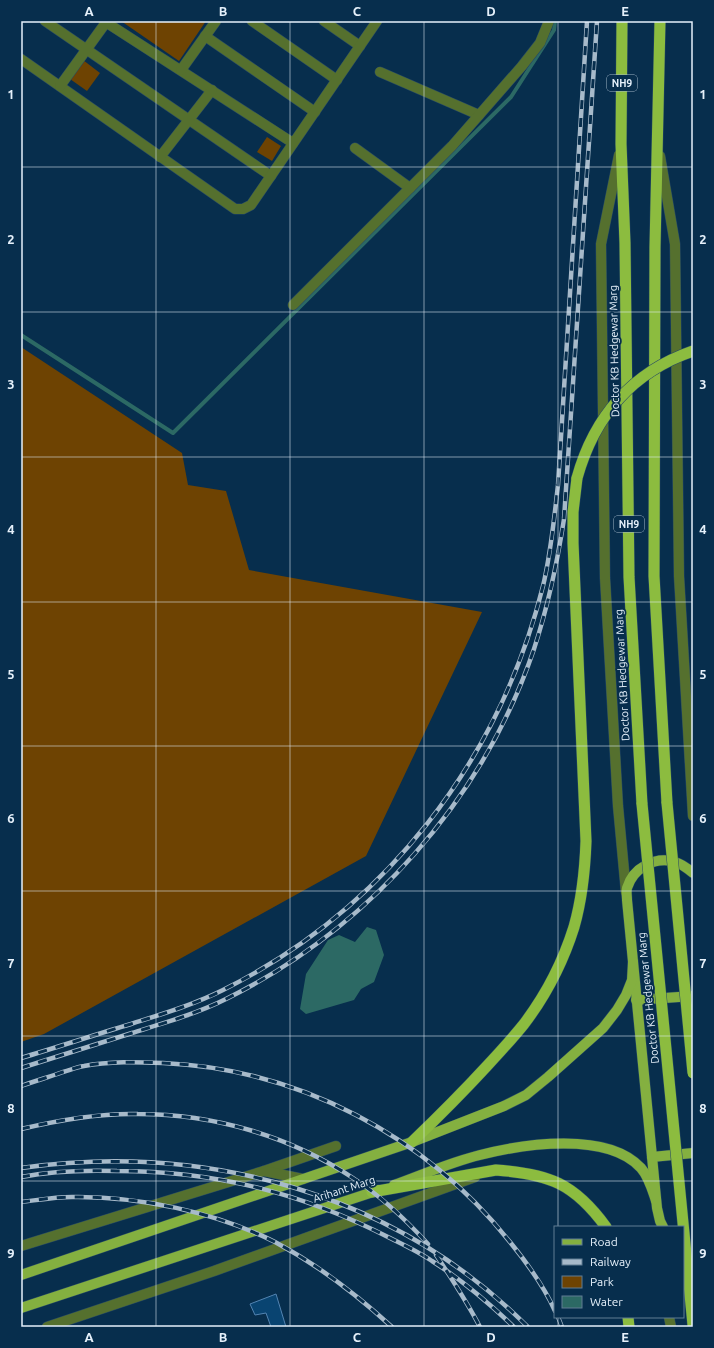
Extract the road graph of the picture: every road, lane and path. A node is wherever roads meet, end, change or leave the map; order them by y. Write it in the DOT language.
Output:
graph roads {
  1 [pos="45,21"];
  2 [pos="105,21"];
  3 [pos="216,21"];
  4 [pos="252,21"];
  5 [pos="324,21"];
  6 [pos="377,21"];
  7 [pos="549,21"];
  8 [pos="622,21"];
  9 [pos="660,21"];
  10 [pos="205,36"];
  11 [pos="360,46"];
  12 [pos="86,50"];
  13 [pos="21,59"];
  14 [pos="181,70"];
  15 [pos="380,72"];
  16 [pos="337,80"];
  17 [pos="60,86"];
  18 [pos="212,90"];
  19 [pos="315,112"];
  20 [pos="479,115"];
  21 [pos="189,120"];
  22 [pos="657,138"];
  23 [pos="293,143"];
  24 [pos="621,144"];
  25 [pos="354,148"];
  26 [pos="160,156"];
  27 [pos="271,176"];
  28 [pos="410,188"];
  29 [pos="292,305"];
  30 [pos="693,351"];
  31 [pos="693,816"];
  32 [pos="693,873"];
  33 [pos="627,900"];
  34 [pos="633,962"];
  35 [pos="693,996"];
  36 [pos="636,1000"];
  37 [pos="693,1065"];
  38 [pos="412,1142"];
  39 [pos="336,1146"];
  40 [pos="693,1153"];
  41 [pos="652,1157"];
  42 [pos="496,1170"];
  43 [pos="264,1172"];
  44 [pos="302,1180"];
  45 [pos="372,1192"];
  46 [pos="656,1204"];
  47 [pos="605,1226"];
  48 [pos="659,1226"];
  49 [pos="662,1226"];
  50 [pos="683,1226"];
  51 [pos="684,1233"];
  52 [pos="21,1246"];
  53 [pos="21,1275"];
  54 [pos="21,1308"];
  55 [pos="693,1325"];
  56 [pos="47,1327"];
  1 -- 12 [label="street"];
  2 -- 12 [label="street"];
  2 -- 14 [label="street"];
  3 -- 10 [label="street"];
  4 -- 16 [label="street"];
  5 -- 11 [label="street"];
  6 -- 11 [label="street"];
  7 -- 20 [label="street"];
  8 -- 24 [label="highway, Doctor KB Hedgewar Marg / NH9"];
  9 -- 22 [label="highway"];
  10 -- 14 [label="street"];
  10 -- 19 [label="street"];
  11 -- 16 [label="street"];
  12 -- 17 [label="street"];
  12 -- 21 [label="street"];
  13 -- 17 [label="street"];
  14 -- 18 [label="street"];
  15 -- 20 [label="street"];
  16 -- 19 [label="street"];
  17 -- 26 [label="street"];
  18 -- 21 [label="street"];
  18 -- 23 [label="street"];
  19 -- 23 [label="street"];
  20 -- 28 [label="street"];
  21 -- 26 [label="street"];
  21 -- 27 [label="street"];
  22 -- 31 [label="street"];
  22 -- 37 [label="highway, NH9, bridge"];
  23 -- 27 [label="street"];
  24 -- 33 [label="street"];
  24 -- 50 [label="highway, Doctor KB Hedgewar Marg / NH9, bridge"];
  25 -- 28 [label="street"];
  26 -- 27 [label="street"];
  28 -- 29 [label="street"];
  30 -- 38 [label="highway, bridge"];
  32 -- 33 [label="main road"];
  33 -- 34 [label="main road"];
  34 -- 36 [label="main road"];
  34 -- 38 [label="main road, Arihant Marg"];
  35 -- 36 [label="main road"];
  36 -- 41 [label="main road"];
  38 -- 44 [label="main road, Arihant Marg"];
  39 -- 43 [label="street"];
  40 -- 41 [label="main road"];
  41 -- 46 [label="main road"];
  42 -- 45 [label="highway"];
  42 -- 47 [label="highway"];
  42 -- 56 [label="street"];
  43 -- 44 [label="street"];
  43 -- 52 [label="street"];
  44 -- 53 [label="main road, Arihant Marg"];
  45 -- 46 [label="main road, Arihant Marg"];
  45 -- 54 [label="main road, Arihant Marg"];
  46 -- 48 [label="street"];
  46 -- 49 [label="main road"];
  51 -- 55 [label="highway, Doctor KB Hedgewar Marg / NH9, bridge"];
}
